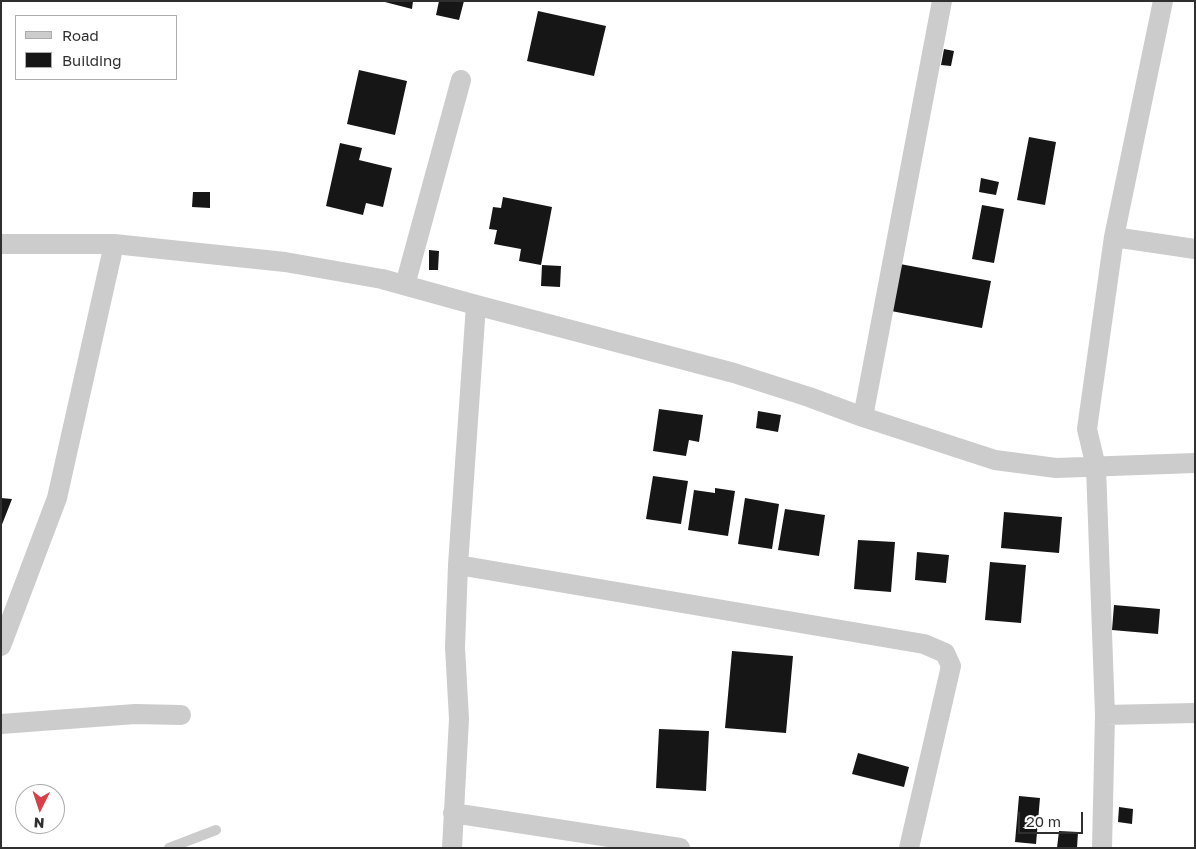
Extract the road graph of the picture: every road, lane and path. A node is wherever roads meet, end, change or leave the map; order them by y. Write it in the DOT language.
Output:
graph roads {
  1 [pos="942,1"];
  2 [pos="1163,1"];
  3 [pos="461,80"];
  4 [pos="1114,237"];
  5 [pos="1,244"];
  6 [pos="114,244"];
  7 [pos="1195,249"];
  8 [pos="405,285"];
  9 [pos="476,305"];
  10 [pos="863,417"];
  11 [pos="1195,463"];
  12 [pos="1096,467"];
  13 [pos="458,565"];
  14 [pos="1,646"];
  15 [pos="1195,713"];
  16 [pos="181,715"];
  17 [pos="1105,715"];
  18 [pos="1,724"];
  19 [pos="453,812"];
  20 [pos="216,830"];
  21 [pos="170,848"];
  22 [pos="452,848"];
  23 [pos="680,848"];
  24 [pos="909,848"];
  25 [pos="1102,848"];
  1 -- 10 [label="street"];
  2 -- 4 [label="street"];
  3 -- 8 [label="street"];
  4 -- 7 [label="street"];
  4 -- 12 [label="street"];
  5 -- 6 [label="street"];
  6 -- 8 [label="street"];
  6 -- 14 [label="street"];
  8 -- 9 [label="street"];
  9 -- 10 [label="street"];
  9 -- 13 [label="street"];
  10 -- 12 [label="street"];
  11 -- 12 [label="street"];
  12 -- 17 [label="street"];
  13 -- 19 [label="street"];
  13 -- 24 [label="street"];
  15 -- 17 [label="street"];
  16 -- 18 [label="street"];
  17 -- 25 [label="street"];
  19 -- 22 [label="street"];
  19 -- 23 [label="street"];
  20 -- 21 [label="lane"];
}
